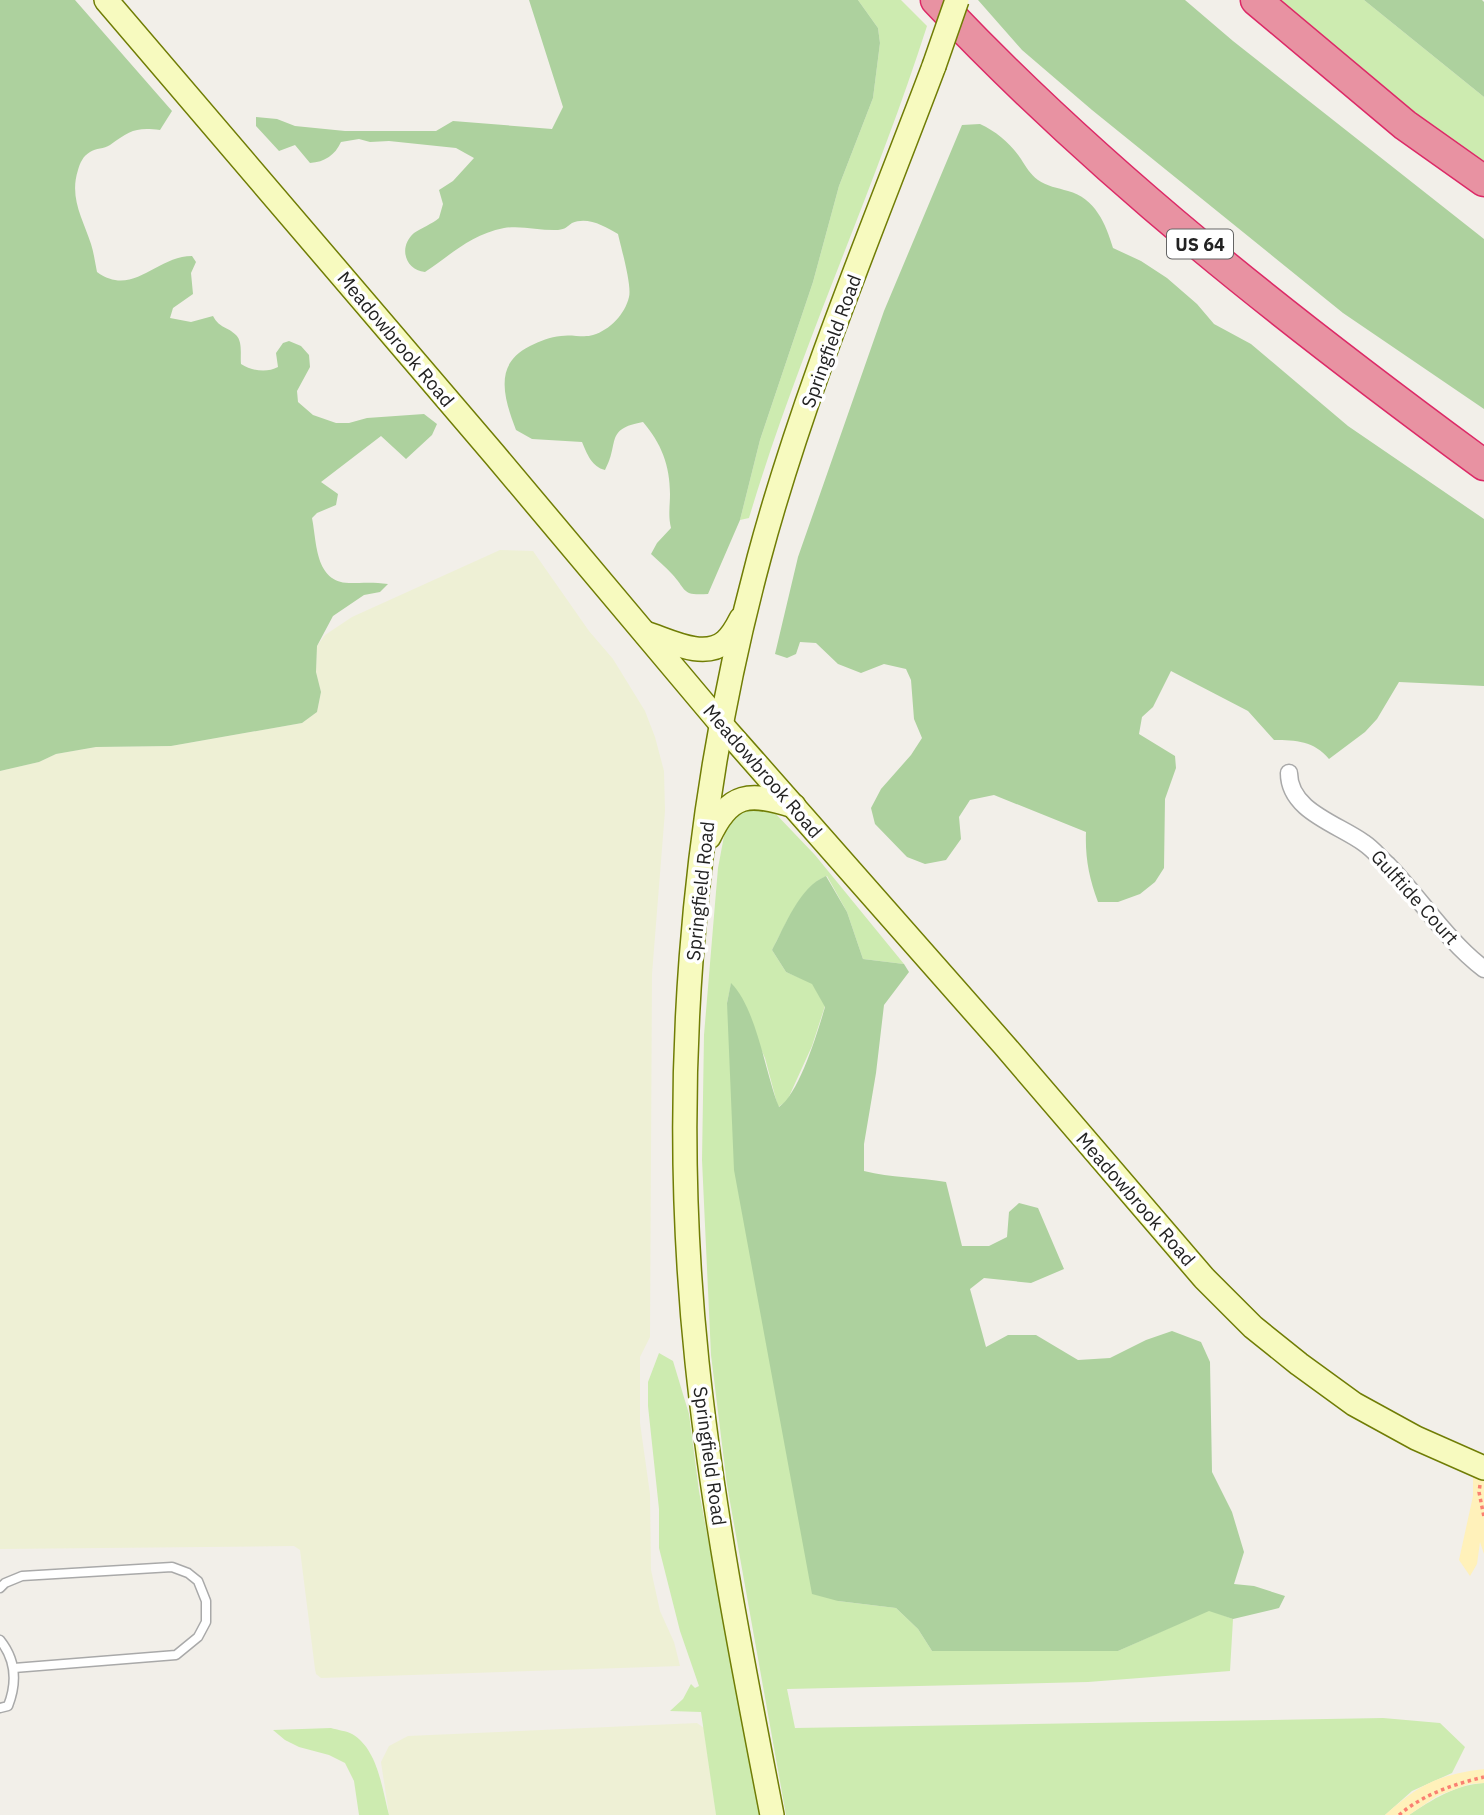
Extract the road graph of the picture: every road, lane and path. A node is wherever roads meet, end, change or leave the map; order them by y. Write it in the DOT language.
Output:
graph roads {
  1 [pos="106,0"];
  2 [pos="936,0"];
  3 [pos="957,0"];
  4 [pos="1256,0"];
  5 [pos="1484,181"];
  6 [pos="1484,465"];
  7 [pos="746,610"];
  8 [pos="644,632"];
  9 [pos="721,724"];
  10 [pos="1289,773"];
  11 [pos="793,806"];
  12 [pos="702,851"];
  13 [pos="1484,969"];
  14 [pos="1483,1468"];
  15 [pos="1484,1517"];
  16 [pos="0,1588"];
  17 [pos="0,1640"];
  18 [pos="14,1668"];
  19 [pos="4,1707"];
  20 [pos="1484,1777"];
  21 [pos="772,1815"];
  22 [pos="1399,1815"];
  1 -- 8 [label="main road, Meadowbrook Road"];
  2 -- 6 [label="highway, US 64"];
  3 -- 7 [label="main road, Springfield Road, bridge"];
  4 -- 5 [label="highway"];
  7 -- 8 [label="main road"];
  7 -- 9 [label="main road, Springfield Road"];
  8 -- 9 [label="main road, Meadowbrook Road"];
  9 -- 11 [label="main road, Meadowbrook Road"];
  9 -- 12 [label="main road, Springfield Road"];
  10 -- 13 [label="street, Gulftide Court"];
  11 -- 12 [label="main road"];
  11 -- 14 [label="main road, Meadowbrook Road"];
  12 -- 21 [label="main road, Springfield Road"];
  14 -- 15 [label="path"];
  16 -- 18 [label="lane"];
  17 -- 18 [label="lane"];
  18 -- 19 [label="lane"];
  20 -- 22 [label="path"];
}
